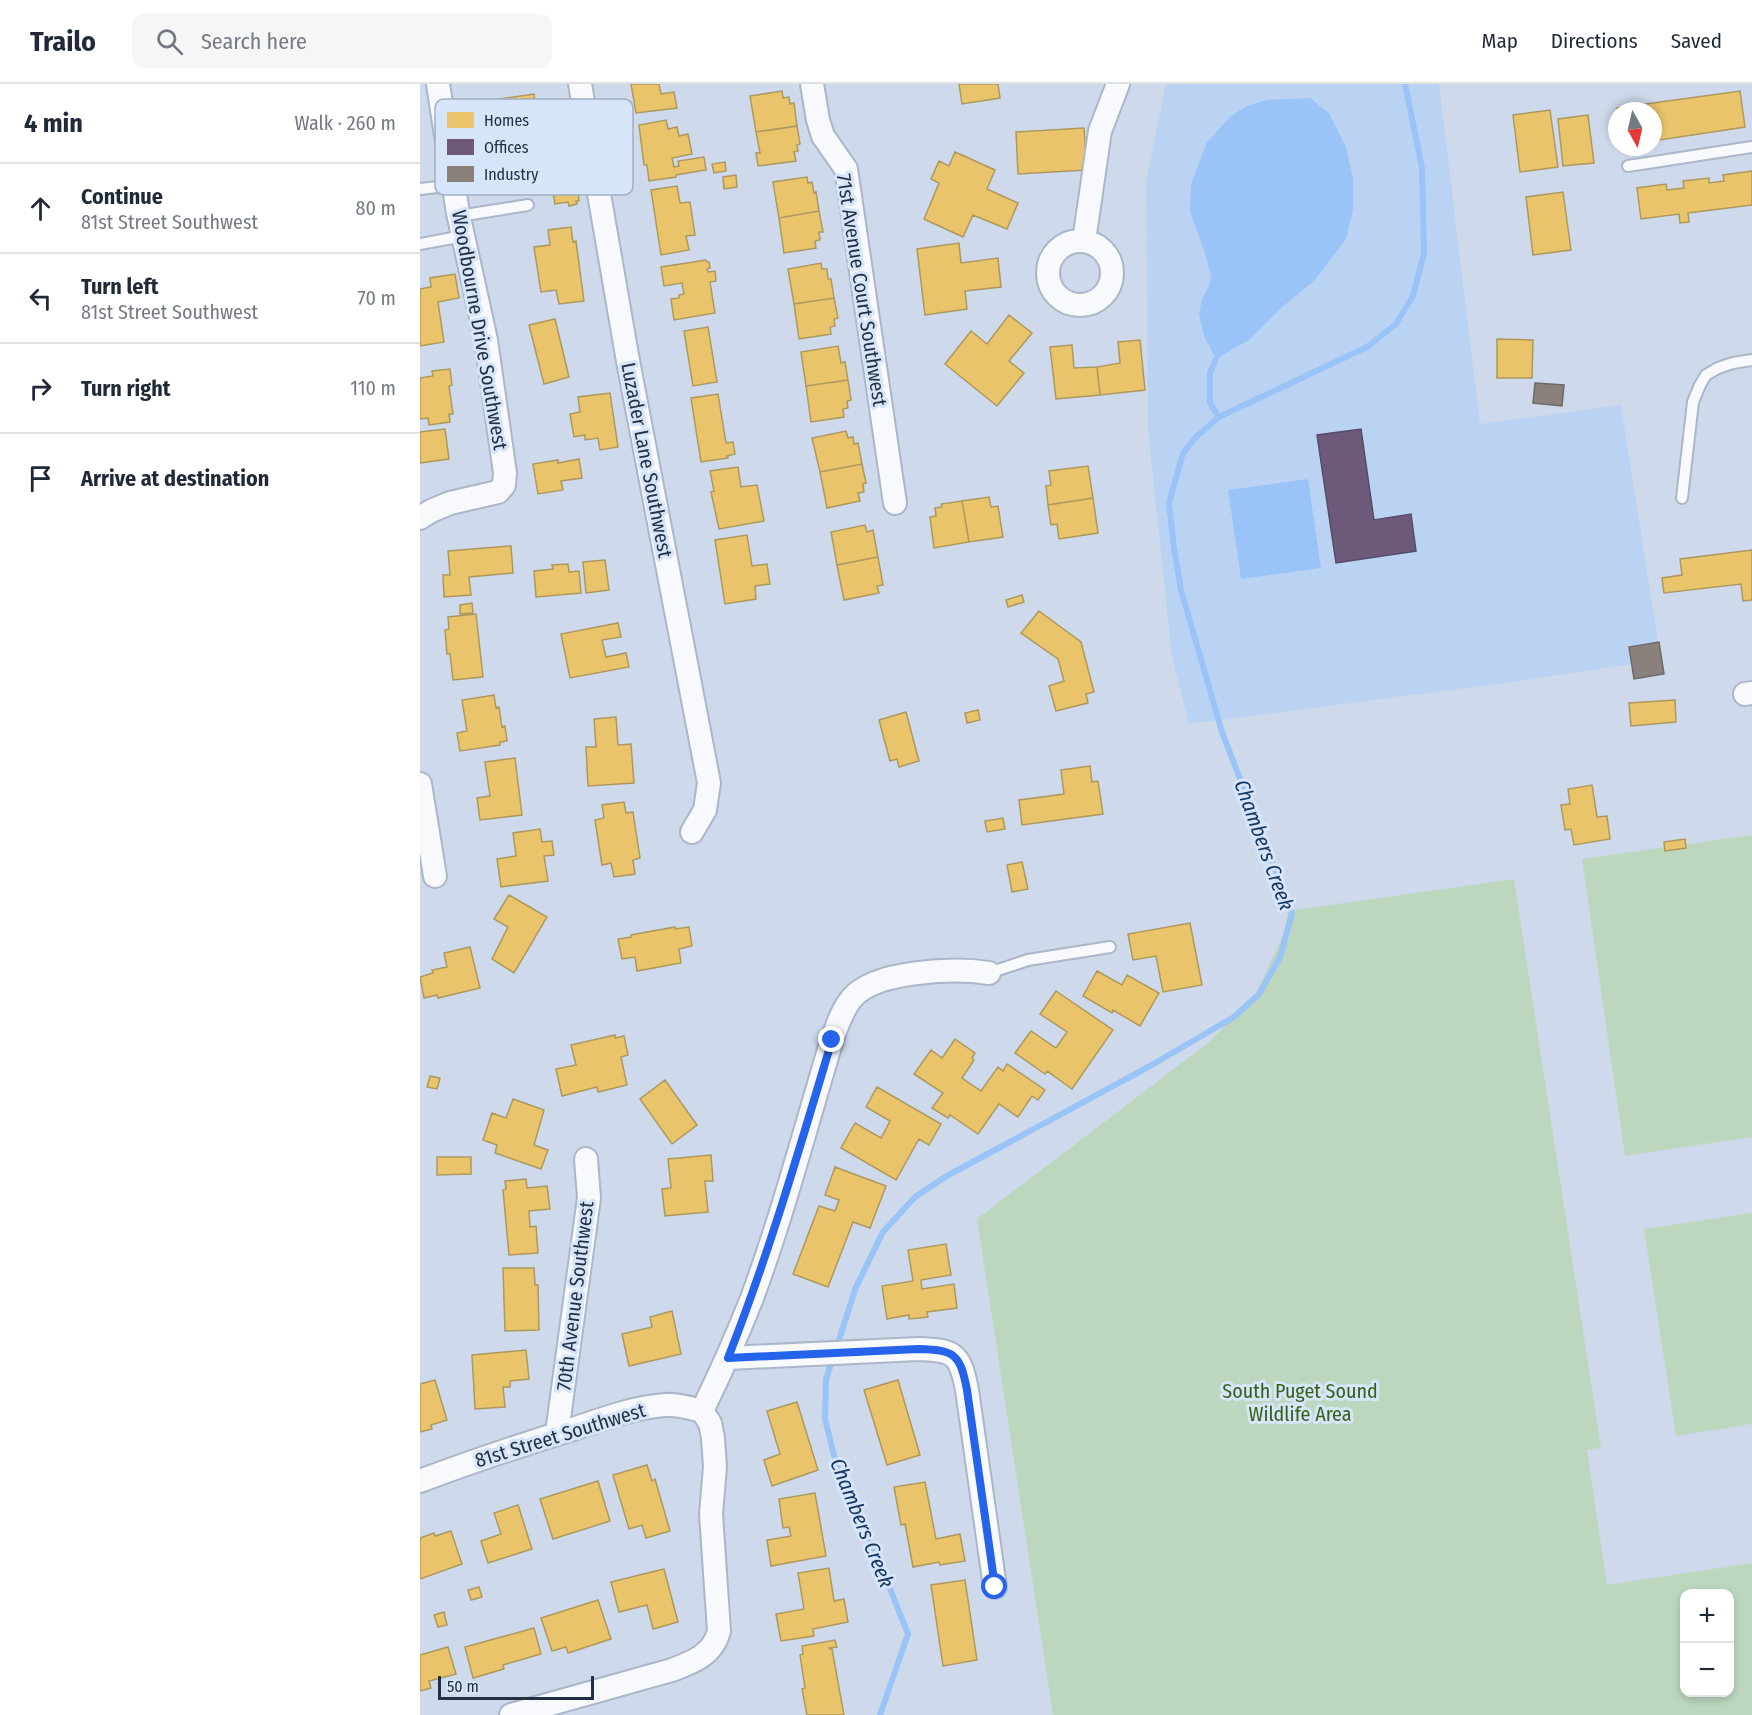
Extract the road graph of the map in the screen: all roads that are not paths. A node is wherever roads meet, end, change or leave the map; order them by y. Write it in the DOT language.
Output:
graph roads {
  1 [pos="438,84"];
  2 [pos="580,84"];
  3 [pos="812,84"];
  4 [pos="1118,84"];
  5 [pos="440,99"];
  6 [pos="583,99"];
  7 [pos="1752,147"];
  8 [pos="1628,166"];
  9 [pos="435,187"];
  10 [pos="420,189"];
  11 [pos="456,195"];
  12 [pos="599,195"];
  13 [pos="528,205"];
  14 [pos="461,226"];
  15 [pos="1084,240"];
  16 [pos="420,244"];
  17 [pos="1752,360"];
  18 [pos="1682,498"];
  19 [pos="895,503"];
  20 [pos="420,518"];
  21 [pos="420,784"];
  22 [pos="692,832"];
  23 [pos="435,876"];
  24 [pos="1110,947"];
  25 [pos="989,974"];
  26 [pos="586,1159"];
  27 [pos="728,1358"];
  28 [pos="702,1411"];
  29 [pos="557,1433"];
  30 [pos="420,1481"];
  31 [pos="995,1587"];
  32 [pos="511,1715"];
  1 -- 5 [label="street, Woodbourne Drive Southwest"];
  2 -- 6 [label="street, Luzader Lane Southwest"];
  3 -- 19 [label="street, 71st Avenue Court Southwest"];
  4 -- 15 [label="street"];
  7 -- 8 [label="lane"];
  9 -- 10 [label="lane"];
  11 -- 14 [label="street, Woodbourne Drive Southwest"];
  12 -- 22 [label="street, Luzader Lane Southwest"];
  13 -- 14 [label="lane"];
  14 -- 16 [label="lane"];
  14 -- 20 [label="street, Woodbourne Drive Southwest"];
  17 -- 18 [label="lane"];
  21 -- 23 [label="street"];
  24 -- 25 [label="lane"];
  25 -- 27 [label="street"];
  26 -- 29 [label="street, 70th Avenue Southwest"];
  27 -- 28 [label="street"];
  27 -- 31 [label="street"];
  28 -- 29 [label="street, 81st Street Southwest"];
  28 -- 32 [label="street"];
  29 -- 30 [label="street, 81st Street Southwest"];
}
